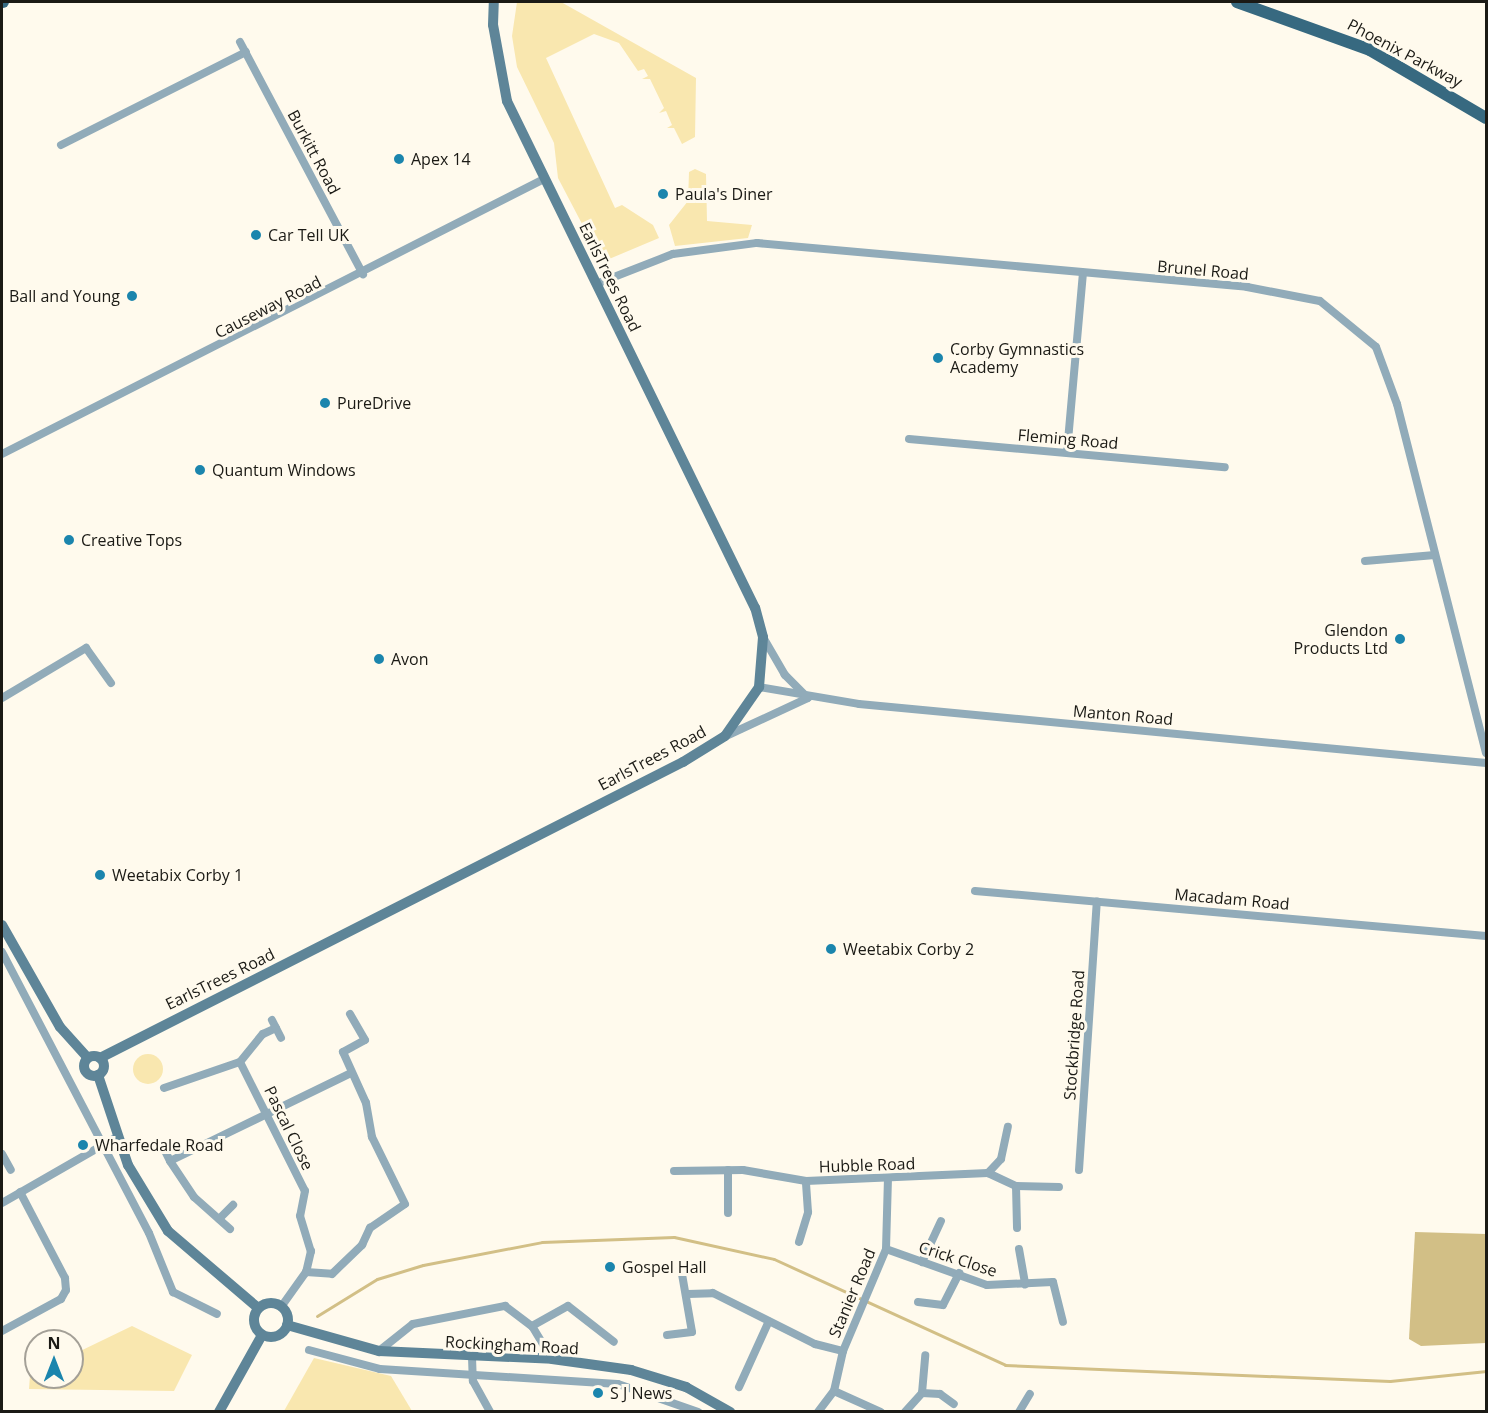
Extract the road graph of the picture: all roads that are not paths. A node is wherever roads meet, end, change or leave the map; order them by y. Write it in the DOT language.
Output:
graph roads {
  1 [pos="494,2"];
  2 [pos="1237,2"];
  3 [pos="240,42"];
  4 [pos="246,51"];
  5 [pos="1486,118"];
  6 [pos="61,145"];
  7 [pos="544,179"];
  8 [pos="1083,273"];
  9 [pos="363,274"];
  10 [pos="596,284"];
  11 [pos="909,439"];
  12 [pos="1067,452"];
  13 [pos="2,454"];
  14 [pos="1225,467"];
  15 [pos="1435,555"];
  16 [pos="1365,561"];
  17 [pos="763,637"];
  18 [pos="111,683"];
  19 [pos="759,687"];
  20 [pos="2,698"];
  21 [pos="808,698"];
  22 [pos="725,736"];
  23 [pos="1486,753"];
  24 [pos="1486,763"];
  25 [pos="975,891"];
  26 [pos="1097,902"];
  27 [pos="2,925"];
  28 [pos="1486,936"];
  29 [pos="2,952"];
  30 [pos="350,1014"];
  31 [pos="272,1020"];
  32 [pos="276,1028"];
  33 [pos="280,1038"];
  34 [pos="87,1057"];
  35 [pos="100,1058"];
  36 [pos="240,1062"];
  37 [pos="351,1073"];
  38 [pos="98,1075"];
  39 [pos="164,1088"];
  40 [pos="267,1114"];
  41 [pos="1008,1127"];
  42 [pos="117,1137"];
  43 [pos="101,1143"];
  44 [pos="164,1149"];
  45 [pos="2,1154"];
  46 [pos="170,1161"];
  47 [pos="11,1170"];
  48 [pos="728,1170"];
  49 [pos="1079,1170"];
  50 [pos="674,1171"];
  51 [pos="988,1173"];
  52 [pos="888,1179"];
  53 [pos="806,1181"];
  54 [pos="1016,1186"];
  55 [pos="1059,1187"];
  56 [pos="20,1192"];
  57 [pos="2,1203"];
  58 [pos="233,1205"];
  59 [pos="728,1213"];
  60 [pos="219,1219"];
  61 [pos="941,1221"];
  62 [pos="1017,1228"];
  63 [pos="230,1229"];
  64 [pos="799,1242"];
  65 [pos="886,1249"];
  66 [pos="1019,1249"];
  67 [pos="922,1262"];
  68 [pos="681,1268"];
  69 [pos="306,1272"];
  70 [pos="959,1273"];
  71 [pos="1025,1284"];
  72 [pos="688,1294"];
  73 [pos="918,1302"];
  74 [pos="281,1307"];
  75 [pos="258,1308"];
  76 [pos="217,1314"];
  77 [pos="769,1321"];
  78 [pos="1063,1322"];
  79 [pos="287,1325"];
  80 [pos="532,1326"];
  81 [pos="2,1331"];
  82 [pos="262,1335"];
  83 [pos="667,1335"];
  84 [pos="614,1342"];
  85 [pos="309,1350"];
  86 [pos="379,1351"];
  87 [pos="843,1351"];
  88 [pos="925,1355"];
  89 [pos="472,1356"];
  90 [pos="552,1359"];
  91 [pos="471,1375"];
  92 [pos="739,1387"];
  93 [pos="834,1391"];
  94 [pos="922,1393"];
  95 [pos="1030,1394"];
  96 [pos="700,1395"];
  97 [pos="954,1404"];
  98 [pos="695,1410"];
  99 [pos="219,1412"];
  100 [pos="490,1412"];
  101 [pos="730,1412"];
  102 [pos="818,1412"];
  103 [pos="881,1412"];
  104 [pos="905,1412"];
  105 [pos="1019,1412"];
  1 -- 7 [label="street, EarlsTrees Road"];
  2 -- 5 [label="main road, Phoenix Parkway"];
  3 -- 4 [label="street, Burkitt Road"];
  4 -- 6 [label="street"];
  4 -- 9 [label="street, Burkitt Road"];
  7 -- 9 [label="street, Causeway Road"];
  7 -- 10 [label="street, EarlsTrees Road"];
  8 -- 10 [label="street, Brunel Road"];
  8 -- 12 [label="street"];
  8 -- 15 [label="street, Brunel Road"];
  9 -- 13 [label="street, Causeway Road"];
  10 -- 17 [label="street, EarlsTrees Road"];
  11 -- 12 [label="street, Fleming Road"];
  12 -- 14 [label="street, Fleming Road"];
  15 -- 16 [label="street"];
  15 -- 23 [label="street, Brunel Road"];
  17 -- 19 [label="street, EarlsTrees Road"];
  17 -- 21 [label="street"];
  18 -- 20 [label="street"];
  19 -- 21 [label="street, Manton Road"];
  19 -- 22 [label="street, EarlsTrees Road"];
  21 -- 22 [label="street"];
  21 -- 24 [label="street, Manton Road"];
  22 -- 35 [label="street, EarlsTrees Road"];
  25 -- 26 [label="street, Macadam Road"];
  26 -- 28 [label="street, Macadam Road"];
  26 -- 49 [label="street, Stockbridge Road"];
  27 -- 34 [label="street"];
  29 -- 43 [label="street"];
  30 -- 37 [label="street"];
  31 -- 32 [label="street"];
  32 -- 33 [label="street"];
  32 -- 36 [label="street"];
  34 -- 35 [label="street"];
  34 -- 38 [label="street"];
  35 -- 38 [label="street"];
  36 -- 39 [label="street"];
  36 -- 40 [label="street, Pascal Close"];
  37 -- 40 [label="street"];
  37 -- 69 [label="street"];
  38 -- 42 [label="street"];
  40 -- 46 [label="street"];
  40 -- 69 [label="street, Pascal Close"];
  41 -- 51 [label="street"];
  42 -- 43 [label="street"];
  42 -- 75 [label="street"];
  43 -- 56 [label="street"];
  43 -- 76 [label="street"];
  44 -- 46 [label="street"];
  45 -- 47 [label="street"];
  46 -- 60 [label="street"];
  48 -- 50 [label="street, Hubble Road"];
  48 -- 53 [label="street, Hubble Road"];
  48 -- 59 [label="street"];
  51 -- 52 [label="street, Hubble Road"];
  51 -- 54 [label="street, Hubble Road"];
  52 -- 53 [label="street, Hubble Road"];
  52 -- 65 [label="street, Stanier Road"];
  53 -- 64 [label="street"];
  54 -- 55 [label="street, Hubble Road"];
  54 -- 62 [label="street"];
  56 -- 57 [label="street"];
  56 -- 81 [label="street"];
  58 -- 60 [label="street"];
  60 -- 63 [label="street"];
  61 -- 67 [label="street"];
  65 -- 67 [label="street, Crick Close"];
  65 -- 87 [label="street, Stanier Road"];
  66 -- 71 [label="street"];
  67 -- 70 [label="street, Crick Close"];
  68 -- 72 [label="street"];
  69 -- 74 [label="street"];
  70 -- 71 [label="street, Crick Close"];
  70 -- 73 [label="street"];
  71 -- 78 [label="street, Crick Close"];
  72 -- 77 [label="street"];
  72 -- 83 [label="street"];
  74 -- 75 [label="street"];
  74 -- 79 [label="street"];
  75 -- 82 [label="street"];
  77 -- 87 [label="street"];
  77 -- 92 [label="street"];
  79 -- 82 [label="street"];
  79 -- 86 [label="street, Rockingham Road"];
  80 -- 84 [label="street"];
  80 -- 86 [label="street"];
  80 -- 90 [label="street"];
  82 -- 99 [label="street"];
  85 -- 91 [label="street"];
  86 -- 89 [label="street, Rockingham Road"];
  87 -- 93 [label="street, Stanier Road"];
  88 -- 94 [label="street"];
  89 -- 90 [label="street, Rockingham Road"];
  89 -- 91 [label="street"];
  90 -- 96 [label="street, Rockingham Road"];
  91 -- 98 [label="street"];
  91 -- 100 [label="street"];
  93 -- 102 [label="street, Stanier Road"];
  93 -- 103 [label="street"];
  94 -- 97 [label="street"];
  94 -- 104 [label="street"];
  95 -- 105 [label="street"];
  96 -- 98 [label="street"];
  96 -- 101 [label="street, Rockingham Road"];
}
